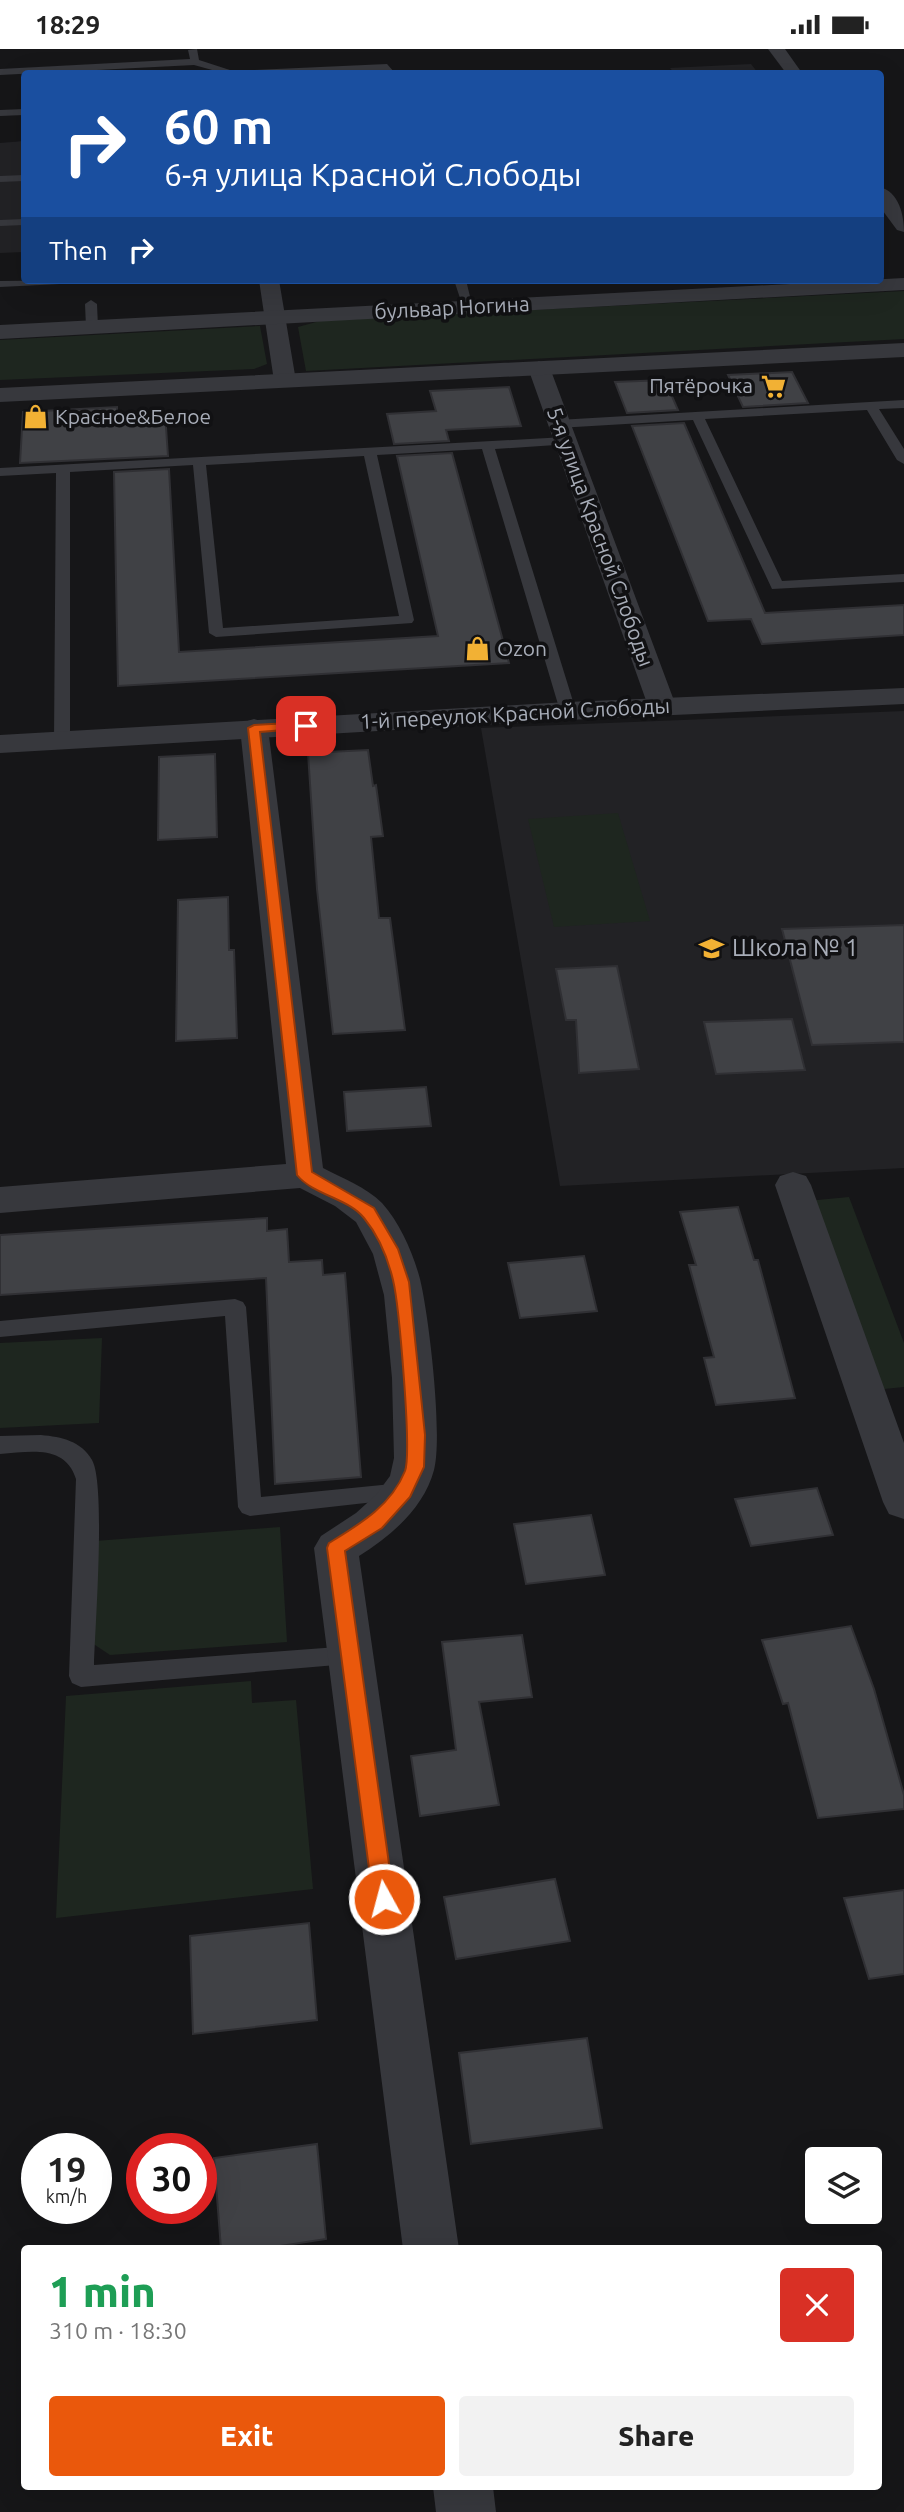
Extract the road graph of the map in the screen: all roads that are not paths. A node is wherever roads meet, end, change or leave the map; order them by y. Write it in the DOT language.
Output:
graph roads {
  1 [pos="193,49"];
  2 [pos="776,49"];
  3 [pos="386,54"];
  4 [pos="195,62"];
  5 [pos="39,70"];
  6 [pos="223,70"];
  7 [pos="389,70"];
  8 [pos="791,70"];
  9 [pos="21,71"];
  10 [pos="0,72"];
  11 [pos="21,112"];
  12 [pos="0,113"];
  13 [pos="21,178"];
  14 [pos="0,179"];
  15 [pos="884,198"];
  16 [pos="21,222"];
  17 [pos="0,223"];
  18 [pos="904,226"];
  19 [pos="21,283"];
  20 [pos="0,284"];
  21 [pos="90,284"];
  22 [pos="269,284"];
  23 [pos="461,284"];
  24 [pos="904,284"];
  25 [pos="469,307"];
  26 [pos="275,317"];
  27 [pos="92,327"];
  28 [pos="0,332"];
  29 [pos="904,350"];
  30 [pos="539,368"];
  31 [pos="285,381"];
  32 [pos="0,395"];
  33 [pos="904,404"];
  34 [pos="871,406"];
  35 [pos="697,416"];
  36 [pos="561,432"];
  37 [pos="486,445"];
  38 [pos="370,451"];
  39 [pos="904,460"];
  40 [pos="199,461"];
  41 [pos="63,469"];
  42 [pos="0,472"];
  43 [pos="904,578"];
  44 [pos="904,696"];
  45 [pos="662,706"];
  46 [pos="568,711"];
  47 [pos="254,728"];
  48 [pos="62,740"];
  49 [pos="0,744"];
  50 [pos="305,1175"];
  51 [pos="793,1185"];
  52 [pos="0,1200"];
  53 [pos="0,1329"];
  54 [pos="0,1445"];
  55 [pos="404,1492"];
  56 [pos="904,1501"];
  57 [pos="351,1656"];
  58 [pos="430,2245"];
  59 [pos="463,2490"];
  60 [pos="466,2512"];
  1 -- 4 [label="lane"];
  2 -- 8 [label="street"];
  3 -- 7 [label="lane"];
  4 -- 5 [label="lane"];
  4 -- 6 [label="lane"];
  9 -- 10 [label="lane"];
  11 -- 12 [label="lane"];
  13 -- 14 [label="lane"];
  15 -- 18 [label="street"];
  16 -- 17 [label="lane"];
  19 -- 20 [label="lane"];
  21 -- 27 [label="lane"];
  22 -- 26 [label="street"];
  23 -- 25 [label="lane"];
  24 -- 25 [label="street, бульвар Ногина"];
  25 -- 26 [label="street, бульвар Ногина"];
  26 -- 27 [label="street, бульвар Ногина"];
  26 -- 31 [label="street"];
  27 -- 28 [label="street, бульвар Ногина"];
  29 -- 30 [label="street"];
  30 -- 31 [label="street"];
  30 -- 36 [label="street, 5-я улица Красной Слободы"];
  31 -- 32 [label="street"];
  33 -- 34 [label="lane"];
  34 -- 35 [label="lane"];
  34 -- 39 [label="lane"];
  35 -- 36 [label="lane"];
  35 -- 43 [label="lane"];
  36 -- 37 [label="lane"];
  36 -- 45 [label="street, 5-я улица Красной Слободы"];
  37 -- 38 [label="lane"];
  37 -- 46 [label="lane"];
  38 -- 40 [label="lane"];
  38 -- 40 [label="lane"];
  40 -- 41 [label="lane"];
  41 -- 42 [label="lane"];
  41 -- 48 [label="lane"];
  44 -- 45 [label="street, 1-й переулок Красной Слободы"];
  45 -- 46 [label="street, 1-й переулок Красной Слободы"];
  46 -- 47 [label="street, 1-й переулок Красной Слободы"];
  47 -- 48 [label="street, 1-й переулок Красной Слободы"];
  47 -- 50 [label="street"];
  48 -- 49 [label="street, 1-й переулок Красной Слободы"];
  50 -- 52 [label="street"];
  50 -- 55 [label="street"];
  51 -- 56 [label="street"];
  53 -- 55 [label="lane"];
  54 -- 57 [label="lane"];
  55 -- 57 [label="street"];
  57 -- 58 [label="street"];
  59 -- 60 [label="street"];
}
